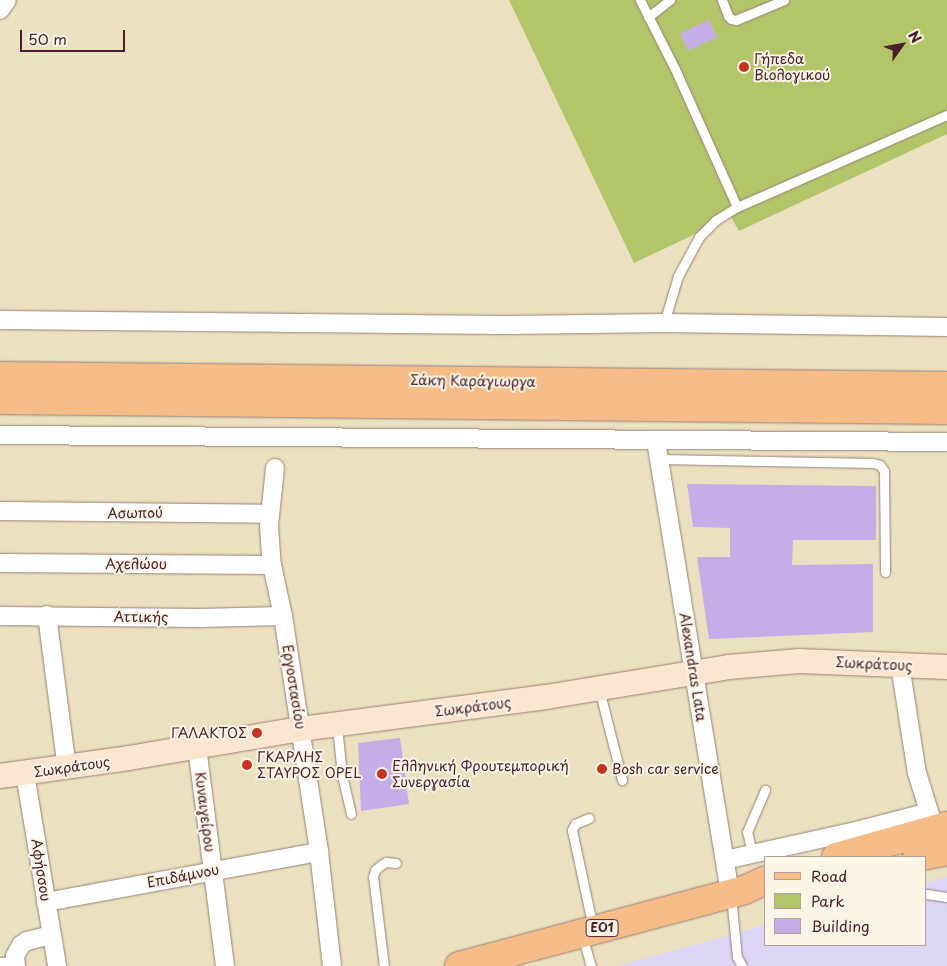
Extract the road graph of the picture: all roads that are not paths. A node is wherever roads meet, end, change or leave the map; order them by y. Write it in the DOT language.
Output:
graph roads {
  1 [pos="7,0"];
  2 [pos="640,0"];
  3 [pos="670,0"];
  4 [pos="722,0"];
  5 [pos="784,0"];
  6 [pos="0,10"];
  7 [pos="648,17"];
  8 [pos="947,115"];
  9 [pos="737,207"];
  10 [pos="0,320"];
  11 [pos="664,323"];
  12 [pos="947,327"];
  13 [pos="0,376"];
  14 [pos="947,386"];
  15 [pos="0,400"];
  16 [pos="947,410"];
  17 [pos="0,435"];
  18 [pos="656,441"];
  19 [pos="947,442"];
  20 [pos="659,459"];
  21 [pos="275,468"];
  22 [pos="0,511"];
  23 [pos="270,514"];
  24 [pos="0,563"];
  25 [pos="272,565"];
  26 [pos="885,572"];
  27 [pos="47,615"];
  28 [pos="0,616"];
  29 [pos="283,616"];
  30 [pos="900,665"];
  31 [pos="947,667"];
  32 [pos="694,672"];
  33 [pos="599,689"];
  34 [pos="337,724"];
  35 [pos="300,729"];
  36 [pos="197,746"];
  37 [pos="67,768"];
  38 [pos="25,774"];
  39 [pos="0,776"];
  40 [pos="622,780"];
  41 [pos="765,790"];
  42 [pos="352,814"];
  43 [pos="589,818"];
  44 [pos="939,830"];
  45 [pos="319,852"];
  46 [pos="752,853"];
  47 [pos="840,856"];
  48 [pos="918,856"];
  49 [pos="725,860"];
  50 [pos="396,863"];
  51 [pos="212,870"];
  52 [pos="752,889"];
  53 [pos="927,894"];
  54 [pos="947,897"];
  55 [pos="46,902"];
  56 [pos="587,932"];
  57 [pos="52,935"];
  58 [pos="11,964"];
  59 [pos="57,966"];
  60 [pos="225,966"];
  61 [pos="332,966"];
  62 [pos="384,966"];
  63 [pos="459,966"];
  64 [pos="591,966"];
  65 [pos="742,966"];
  1 -- 6 [label="street"];
  2 -- 7 [label="lane"];
  3 -- 7 [label="lane"];
  4 -- 5 [label="lane"];
  7 -- 9 [label="lane"];
  8 -- 9 [label="lane"];
  9 -- 11 [label="lane"];
  10 -- 11 [label="street"];
  11 -- 12 [label="street"];
  13 -- 14 [label="main road, Σάκη Καράγιωργα"];
  15 -- 16 [label="main road, Σάκη Καράγιωργα"];
  17 -- 18 [label="street"];
  18 -- 19 [label="street"];
  18 -- 20 [label="street, Alexandras Lata"];
  20 -- 26 [label="lane"];
  20 -- 32 [label="street, Alexandras Lata"];
  21 -- 23 [label="street, Εργοστασίου"];
  22 -- 23 [label="street, Ασωπού"];
  23 -- 25 [label="street, Εργοστασίου"];
  24 -- 25 [label="street, Αχελώου"];
  25 -- 29 [label="street, Εργοστασίου"];
  27 -- 28 [label="street, Αττικής"];
  27 -- 29 [label="street, Αττικής"];
  27 -- 37 [label="street"];
  29 -- 35 [label="street, Εργοστασίου"];
  30 -- 31 [label="main road, Σωκράτους"];
  30 -- 32 [label="main road, Σωκράτους"];
  30 -- 44 [label="street"];
  32 -- 33 [label="main road, Σωκράτους"];
  32 -- 49 [label="street, Alexandras Lata"];
  33 -- 34 [label="main road, Σωκράτους"];
  33 -- 40 [label="lane"];
  34 -- 35 [label="main road, Σωκράτους"];
  34 -- 42 [label="lane"];
  35 -- 36 [label="main road, Σωκράτους"];
  35 -- 45 [label="street, Εργοστασίου"];
  36 -- 37 [label="main road, Σωκράτους"];
  36 -- 51 [label="street, Κυναιγείρου"];
  37 -- 38 [label="main road, Σωκράτους"];
  38 -- 39 [label="main road, Σωκράτους"];
  38 -- 55 [label="street, Αφήσσου"];
  41 -- 46 [label="lane"];
  43 -- 56 [label="lane"];
  44 -- 46 [label="street"];
  44 -- 47 [label="main road"];
  44 -- 48 [label="main road"];
  45 -- 51 [label="street, Επιδάμνου"];
  45 -- 61 [label="street, Εργοστασίου"];
  46 -- 49 [label="street"];
  49 -- 52 [label="street, Alexandras Lata"];
  50 -- 62 [label="lane"];
  51 -- 55 [label="street, Επιδάμνου"];
  51 -- 60 [label="street, Κυναιγείρου"];
  52 -- 56 [label="main road, ΕΟ1"];
  52 -- 65 [label="lane"];
  53 -- 54 [label="lane"];
  55 -- 57 [label="street, Αφήσσου"];
  56 -- 63 [label="main road, ΕΟ1"];
  56 -- 64 [label="lane"];
  57 -- 58 [label="street"];
  57 -- 59 [label="street, Αφήσσου"];
}
